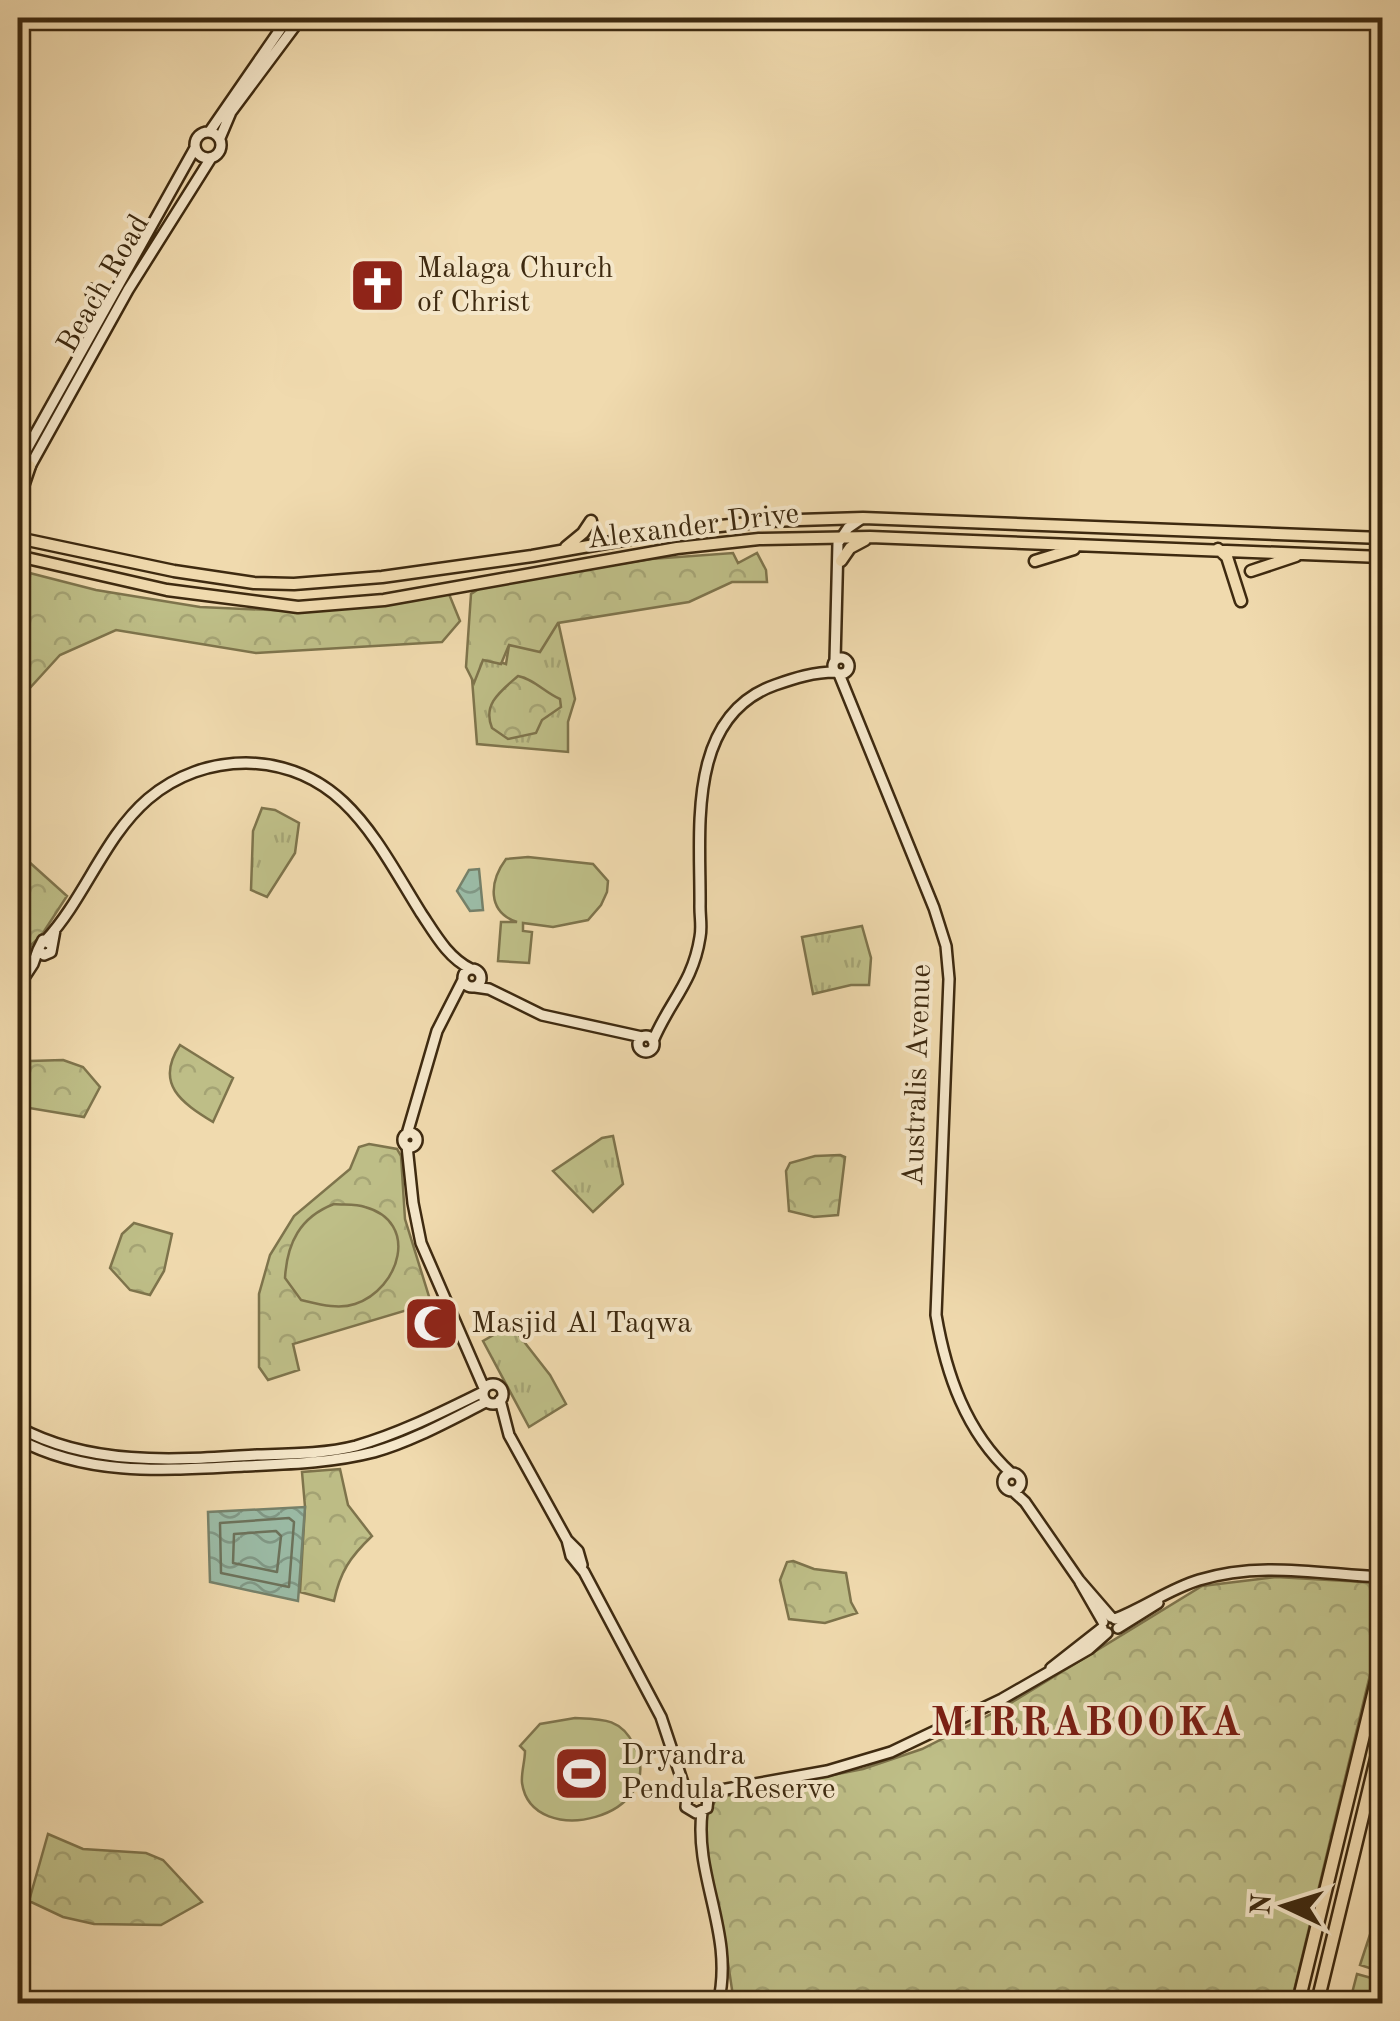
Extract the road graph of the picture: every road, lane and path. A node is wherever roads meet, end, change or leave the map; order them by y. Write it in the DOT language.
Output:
graph roads {
  1 [pos="288,18"];
  2 [pos="300,18"];
  3 [pos="210,131"];
  4 [pos="220,138"];
  5 [pos="195,148"];
  6 [pos="210,158"];
  7 [pos="90,289"];
  8 [pos="85,344"];
  9 [pos="64,404"];
  10 [pos="38,427"];
  11 [pos="24,465"];
  12 [pos="18,491"];
  13 [pos="18,501"];
  14 [pos="864,518"];
  15 [pos="590,520"];
  16 [pos="820,520"];
  17 [pos="840,537"];
  18 [pos="870,537"];
  19 [pos="18,538"];
  20 [pos="1382,538"];
  21 [pos="1089,544"];
  22 [pos="1217,548"];
  23 [pos="561,551"];
  24 [pos="1306,552"];
  25 [pos="1382,557"];
  26 [pos="18,559"];
  27 [pos="841,561"];
  28 [pos="1035,561"];
  29 [pos="1250,571"];
  30 [pos="837,579"];
  31 [pos="1242,601"];
  32 [pos="838,667"];
  33 [pos="469,980"];
  34 [pos="18,987"];
  35 [pos="489,989"];
  36 [pos="490,1395"];
  37 [pos="18,1427"];
  38 [pos="418,1429"];
  39 [pos="18,1439"];
  40 [pos="323,1450"];
  41 [pos="246,1461"];
  42 [pos="323,1462"];
  43 [pos="1008,1476"];
  44 [pos="1017,1488"];
  45 [pos="1382,1577"];
  46 [pos="1109,1625"];
  47 [pos="1382,1658"];
  48 [pos="1382,1736"];
  49 [pos="699,1795"];
  50 [pos="696,1812"];
  51 [pos="715,2004"];
  52 [pos="1298,2004"];
  53 [pos="1317,2004"];
  1 -- 3 [label="street"];
  2 -- 4 [label="street"];
  3 -- 4 [label="street"];
  3 -- 5 [label="street"];
  4 -- 6 [label="street"];
  5 -- 6 [label="street"];
  5 -- 8 [label="street, Beach Road"];
  6 -- 9 [label="street, Beach Road"];
  7 -- 8 [label="street"];
  8 -- 10 [label="street, Beach Road"];
  9 -- 10 [label="street"];
  9 -- 11 [label="street, Beach Road"];
  10 -- 11 [label="street, Beach Road"];
  11 -- 12 [label="street, Beach Road"];
  11 -- 13 [label="main road"];
  14 -- 16 [label="main road, Alexander Drive"];
  14 -- 17 [label="street"];
  14 -- 20 [label="main road, Alexander Drive"];
  15 -- 23 [label="main road"];
  16 -- 17 [label="street"];
  16 -- 23 [label="main road, Alexander Drive"];
  17 -- 18 [label="main road, Alexander Drive"];
  17 -- 26 [label="main road, Alexander Drive"];
  17 -- 27 [label="street"];
  17 -- 30 [label="street"];
  18 -- 21 [label="main road, Alexander Drive"];
  18 -- 27 [label="main road"];
  19 -- 23 [label="main road, Alexander Drive"];
  21 -- 22 [label="main road, Alexander Drive"];
  21 -- 28 [label="main road"];
  22 -- 24 [label="main road, Alexander Drive"];
  22 -- 31 [label="main road"];
  24 -- 25 [label="main road, Alexander Drive"];
  24 -- 29 [label="main road"];
  27 -- 30 [label="street"];
  30 -- 32 [label="street"];
  32 -- 35 [label="street"];
  32 -- 43 [label="street, Australis Avenue"];
  33 -- 34 [label="street"];
  33 -- 35 [label="street"];
  33 -- 35 [label="street"];
  33 -- 36 [label="street"];
  36 -- 38 [label="street"];
  36 -- 49 [label="street"];
  37 -- 41 [label="street"];
  38 -- 40 [label="street"];
  38 -- 42 [label="street"];
  39 -- 41 [label="street"];
  40 -- 41 [label="street"];
  40 -- 42 [label="street"];
  41 -- 42 [label="street"];
  43 -- 44 [label="street"];
  43 -- 44 [label="street"];
  44 -- 46 [label="street"];
  45 -- 46 [label="street"];
  46 -- 49 [label="street"];
  47 -- 52 [label="highway"];
  48 -- 53 [label="highway"];
  49 -- 50 [label="street"];
  49 -- 50 [label="street"];
  50 -- 51 [label="street"];
}
